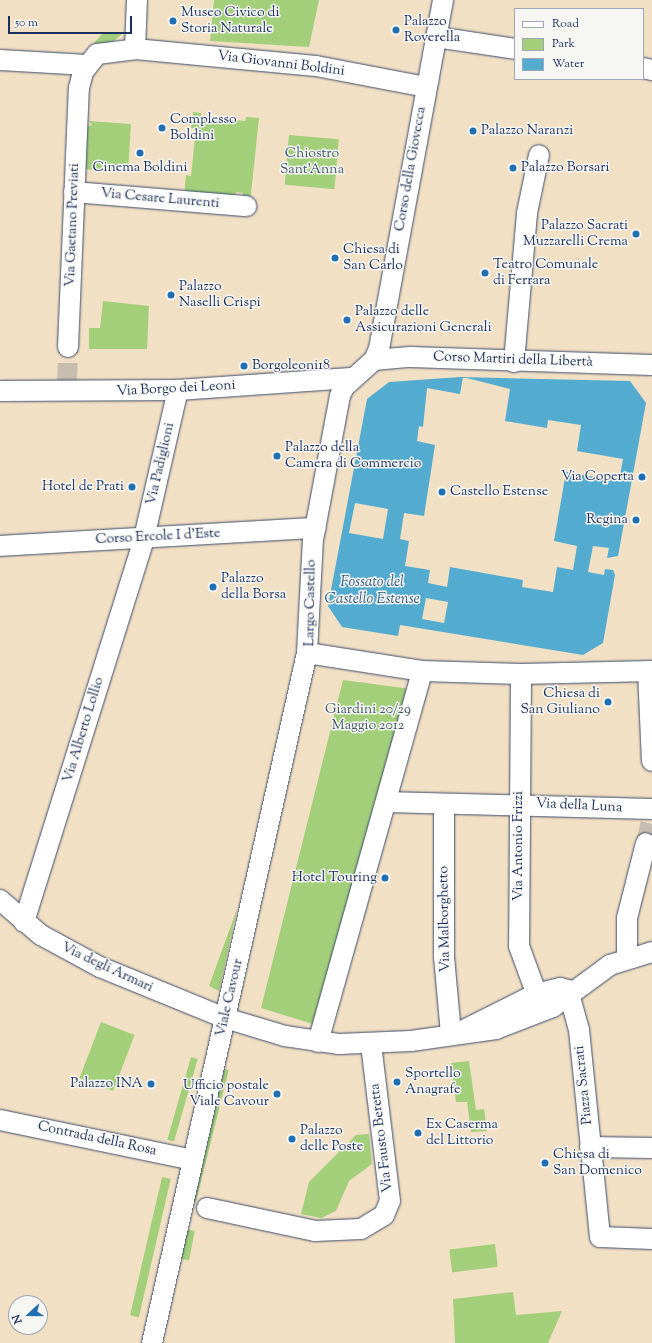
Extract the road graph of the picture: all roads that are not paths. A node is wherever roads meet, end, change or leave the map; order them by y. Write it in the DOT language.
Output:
graph roads {
  1 [pos="137,0"];
  2 [pos="444,0"];
  3 [pos="436,37"];
  4 [pos="135,49"];
  5 [pos="514,49"];
  6 [pos="0,60"];
  7 [pos="87,65"];
  8 [pos="426,87"];
  9 [pos="539,155"];
  10 [pos="74,192"];
  11 [pos="246,206"];
  12 [pos="68,347"];
  13 [pos="374,360"];
  14 [pos="514,362"];
  15 [pos="652,365"];
  16 [pos="351,378"];
  17 [pos="178,390"];
  18 [pos="0,391"];
  19 [pos="315,528"];
  20 [pos="144,538"];
  21 [pos="0,546"];
  22 [pos="307,653"];
  23 [pos="422,671"];
  24 [pos="650,671"];
  25 [pos="521,674"];
  26 [pos="652,761"];
  27 [pos="386,802"];
  28 [pos="518,803"];
  29 [pos="444,804"];
  30 [pos="652,809"];
  31 [pos="646,843"];
  32 [pos="0,900"];
  33 [pos="24,922"];
  34 [pos="652,952"];
  35 [pos="627,958"];
  36 [pos="572,996"];
  37 [pos="541,1008"];
  38 [pos="225,1018"];
  39 [pos="578,1023"];
  40 [pos="456,1033"];
  41 [pos="318,1042"];
  42 [pos="371,1044"];
  43 [pos="0,1120"];
  44 [pos="590,1147"];
  45 [pos="652,1148"];
  46 [pos="193,1160"];
  47 [pos="207,1208"];
  48 [pos="652,1239"];
  49 [pos="152,1343"];
  1 -- 4 [label="street"];
  2 -- 3 [label="street, Corso della Giovecca"];
  3 -- 5 [label="street"];
  3 -- 8 [label="street, Corso della Giovecca"];
  4 -- 7 [label="street, Via Giovanni Boldini"];
  4 -- 8 [label="street, Via Giovanni Boldini"];
  6 -- 7 [label="street"];
  7 -- 10 [label="street, Via Gaetano Previati"];
  8 -- 13 [label="street, Corso della Giovecca"];
  9 -- 14 [label="street"];
  10 -- 11 [label="street, Via Cesare Laurenti"];
  10 -- 12 [label="street, Via Gaetano Previati"];
  13 -- 14 [label="street, Corso Martiri della Libertà"];
  13 -- 16 [label="street, Largo Castello"];
  14 -- 15 [label="street, Corso Martiri della Libertà"];
  16 -- 17 [label="street, Via Borgo dei Leoni"];
  16 -- 19 [label="street, Largo Castello"];
  17 -- 18 [label="street, Via Borgo dei Leoni"];
  17 -- 20 [label="street, Via Padiglioni"];
  19 -- 20 [label="street, Corso Ercole I d'Este"];
  19 -- 22 [label="street, Largo Castello"];
  20 -- 21 [label="street, Corso Ercole I d'Este"];
  20 -- 33 [label="street, Via Alberto Lollio"];
  22 -- 23 [label="street, Largo Castello"];
  22 -- 38 [label="street, Viale Cavour"];
  23 -- 25 [label="street, Largo Castello"];
  23 -- 27 [label="street"];
  24 -- 25 [label="street, Largo Castello"];
  24 -- 26 [label="street"];
  25 -- 28 [label="street, Via Antonio Frizzi"];
  27 -- 29 [label="street, Via della Luna"];
  27 -- 41 [label="street"];
  28 -- 29 [label="street, Via della Luna"];
  28 -- 30 [label="street, Via della Luna"];
  28 -- 37 [label="street, Via Antonio Frizzi"];
  29 -- 40 [label="street, Via Malborghetto"];
  31 -- 35 [label="street"];
  32 -- 33 [label="street, Via degli Armari"];
  33 -- 38 [label="street, Via degli Armari"];
  34 -- 35 [label="street"];
  35 -- 36 [label="street"];
  36 -- 37 [label="street"];
  36 -- 39 [label="street, Piazza Sacrati"];
  37 -- 39 [label="street"];
  37 -- 40 [label="street, Via degli Armari"];
  38 -- 41 [label="street, Via degli Armari"];
  38 -- 46 [label="street, Viale Cavour"];
  39 -- 44 [label="street, Piazza Sacrati"];
  40 -- 42 [label="street, Via degli Armari"];
  41 -- 42 [label="street, Via degli Armari"];
  42 -- 47 [label="street, Via Fausto Beretta"];
  43 -- 46 [label="street, Contrada della Rosa"];
  44 -- 45 [label="street"];
  44 -- 48 [label="street, Piazza Sacrati"];
  46 -- 49 [label="street, Viale Cavour"];
}
